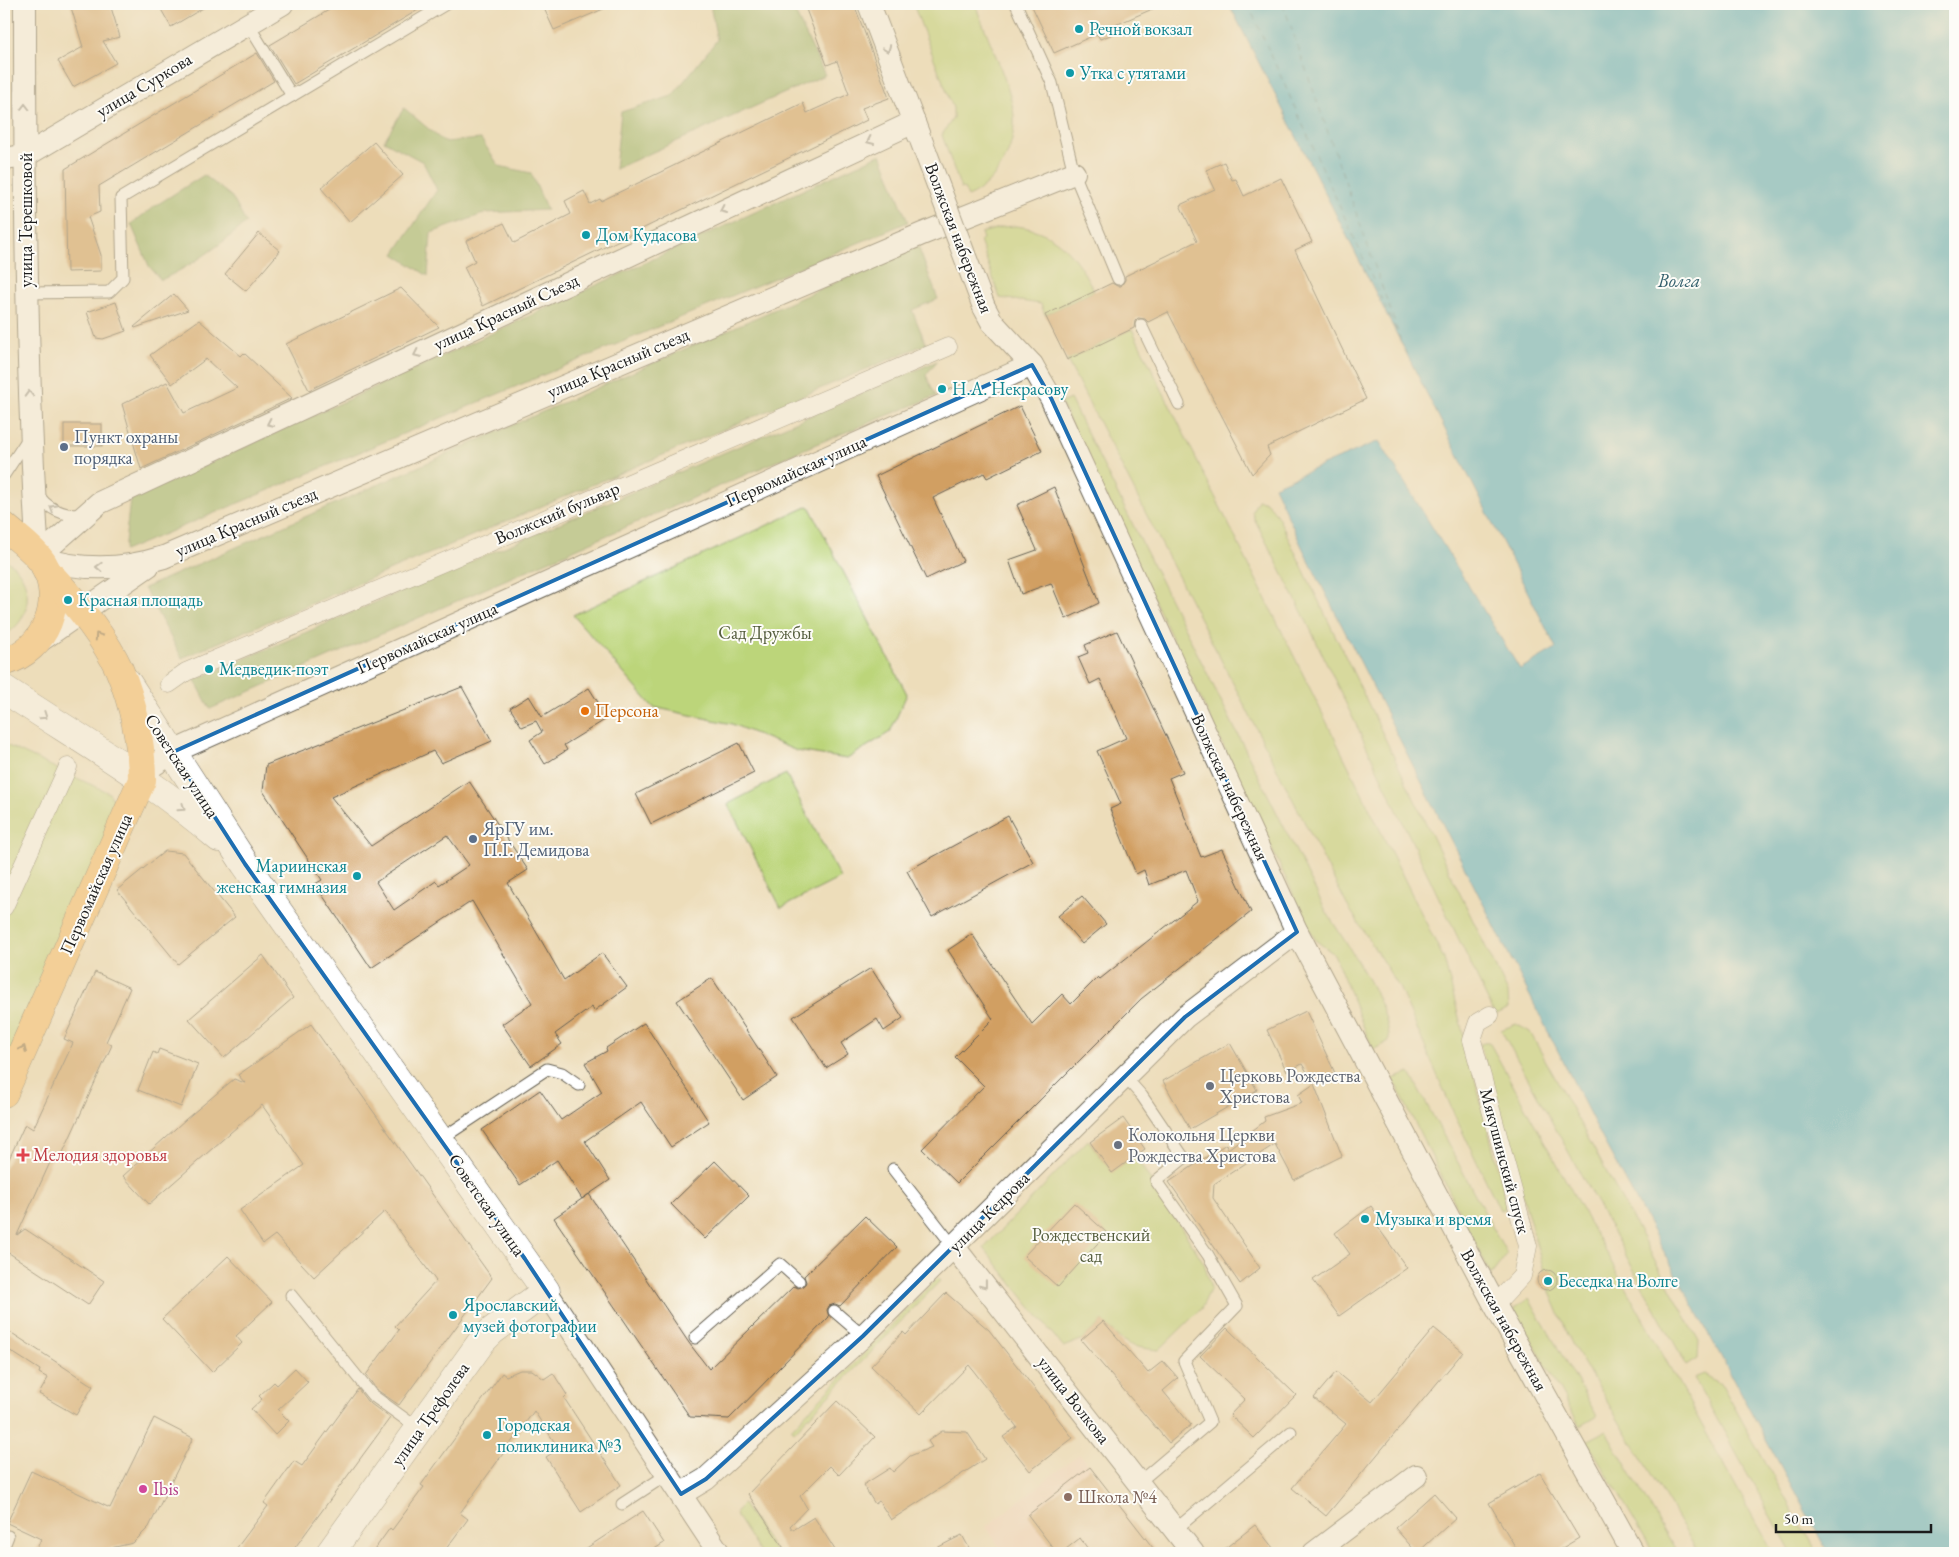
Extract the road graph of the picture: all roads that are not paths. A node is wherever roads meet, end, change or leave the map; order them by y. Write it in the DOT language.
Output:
graph roads {
  1 [pos="25,4"];
  2 [pos="282,4"];
  3 [pos="446,4"];
  4 [pos="869,4"];
  5 [pos="1016,4"];
  6 [pos="248,24"];
  7 [pos="292,96"];
  8 [pos="918,131"];
  9 [pos="14,157"];
  10 [pos="1074,173"];
  11 [pos="1118,279"];
  12 [pos="26,292"];
  13 [pos="1140,325"];
  14 [pos="948,347"];
  15 [pos="1032,365"];
  16 [pos="1179,404"];
  17 [pos="25,443"];
  18 [pos="4,458"];
  19 [pos="4,475"];
  20 [pos="33,483"];
  21 [pos="92,509"];
  22 [pos="23,546"];
  23 [pos="164,557"];
  24 [pos="82,611"];
  25 [pos="32,646"];
  26 [pos="4,662"];
  27 [pos="118,668"];
  28 [pos="169,684"];
  29 [pos="4,689"];
  30 [pos="173,752"];
  31 [pos="68,767"];
  32 [pos="142,780"];
  33 [pos="246,864"];
  34 [pos="4,907"];
  35 [pos="1297,932"];
  36 [pos="1490,1015"];
  37 [pos="1125,1077"];
  38 [pos="579,1085"];
  39 [pos="4,1093"];
  40 [pos="441,1139"];
  41 [pos="893,1169"];
  42 [pos="954,1247"];
  43 [pos="799,1281"];
  44 [pos="546,1291"];
  45 [pos="291,1295"];
  46 [pos="1495,1305"];
  47 [pos="834,1311"];
  48 [pos="863,1336"];
  49 [pos="695,1338"];
  50 [pos="419,1429"];
  51 [pos="1291,1432"];
  52 [pos="668,1474"];
  53 [pos="1416,1476"];
  54 [pos="1138,1483"];
  55 [pos="681,1494"];
  56 [pos="622,1504"];
  57 [pos="1175,1530"];
  58 [pos="330,1553"];
  59 [pos="719,1553"];
  60 [pos="1193,1553"];
  61 [pos="1314,1553"];
  62 [pos="1633,1553"];
  9 -- 1 [label="street, улица Терешковой, one-way"];
  2 -- 6 [label="street, улица Суркова"];
  3 -- 7 [label="lane"];
  4 -- 8 [label="street, Волжская набережная, one-way"];
  5 -- 10 [label="lane"];
  6 -- 7 [label="lane"];
  6 -- 9 [label="street, улица Суркова"];
  7 -- 12 [label="lane"];
  8 -- 15 [label="street, Волжская набережная, bridge"];
  8 -- 21 [label="street, улица Красный Съезд, one-way"];
  9 -- 12 [label="street, улица Терешковой"];
  10 -- 11 [label="lane"];
  10 -- 23 [label="street, улица Красный съезд"];
  17 -- 12 [label="street, улица Терешковой, one-way"];
  13 -- 16 [label="lane"];
  14 -- 28 [label="street, Волжский бульвар"];
  15 -- 30 [label="street, Первомайская улица"];
  15 -- 35 [label="street, Волжская набережная"];
  17 -- 18 [label="lane"];
  17 -- 19 [label="lane"];
  17 -- 20 [label="street"];
  21 -- 20 [label="lane, one-way"];
  20 -- 22 [label="street"];
  21 -- 22 [label="street"];
  23 -- 22 [label="street, one-way"];
  22 -- 24 [label="main road"];
  22 -- 25 [label="main road"];
  23 -- 24 [label="street"];
  24 -- 25 [label="street"];
  27 -- 24 [label="main road, one-way"];
  25 -- 26 [label="main road"];
  27 -- 30 [label="street, Советская улица"];
  27 -- 32 [label="main road"];
  29 -- 32 [label="street, one-way"];
  30 -- 32 [label="street, Первомайская улица"];
  30 -- 33 [label="street, Советская улица"];
  31 -- 34 [label="street"];
  32 -- 33 [label="street, Советская улица, one-way"];
  39 -- 32 [label="main road, Первомайская улица, one-way"];
  33 -- 40 [label="street, Советская улица"];
  35 -- 37 [label="street, улица Кедрова"];
  35 -- 46 [label="street, Волжская набережная"];
  36 -- 46 [label="street, Мякушинский спуск"];
  37 -- 42 [label="street, улица Кедрова"];
  37 -- 54 [label="lane"];
  38 -- 40 [label="lane"];
  40 -- 44 [label="street, Советская улица"];
  41 -- 42 [label="lane"];
  42 -- 48 [label="street, улица Кедрова"];
  42 -- 54 [label="street, улица Волкова, one-way"];
  43 -- 49 [label="lane"];
  44 -- 50 [label="street, улица Трефолева"];
  44 -- 52 [label="street, Советская улица"];
  45 -- 50 [label="lane"];
  46 -- 62 [label="street, Волжская набережная"];
  47 -- 48 [label="lane"];
  48 -- 55 [label="street, улица Кедрова"];
  50 -- 58 [label="street, улица Трефолева"];
  51 -- 57 [label="lane"];
  52 -- 55 [label="street, Советская улица"];
  52 -- 56 [label="lane"];
  53 -- 61 [label="street"];
  54 -- 57 [label="street, улица Волкова"];
  55 -- 59 [label="street, Советская улица"];
  57 -- 60 [label="street, улица Волкова"];
}
